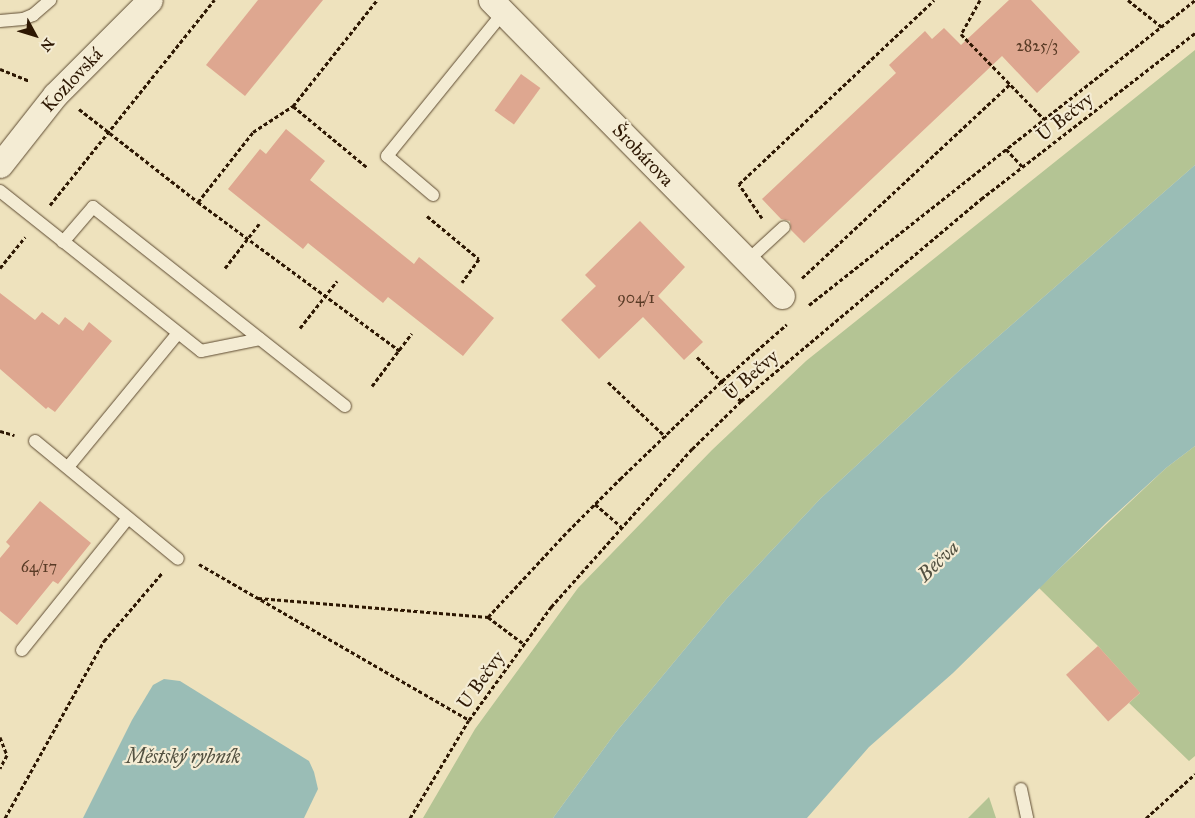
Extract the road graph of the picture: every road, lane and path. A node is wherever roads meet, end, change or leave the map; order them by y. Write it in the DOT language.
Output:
graph roads {
  1 [pos="50,0"];
  2 [pos="150,0"];
  3 [pos="214,0"];
  4 [pos="377,0"];
  5 [pos="934,0"];
  6 [pos="980,0"];
  7 [pos="1128,0"];
  8 [pos="1195,0"];
  9 [pos="497,6"];
  10 [pos="0,20"];
  11 [pos="1162,27"];
  12 [pos="1195,33"];
  13 [pos="0,69"];
  14 [pos="31,81"];
  15 [pos="1010,84"];
  16 [pos="78,108"];
  17 [pos="1044,120"];
  18 [pos="107,132"];
  19 [pos="1006,149"];
  20 [pos="1,160"];
  21 [pos="1023,167"];
  22 [pos="0,191"];
  23 [pos="433,195"];
  24 [pos="198,202"];
  25 [pos="38,221"];
  26 [pos="259,224"];
  27 [pos="779,232"];
  28 [pos="248,239"];
  29 [pos="63,242"];
  30 [pos="747,261"];
  31 [pos="0,268"];
  32 [pos="225,268"];
  33 [pos="336,281"];
  34 [pos="325,296"];
  35 [pos="782,296"];
  36 [pos="803,311"];
  37 [pos="789,322"];
  38 [pos="300,328"];
  39 [pos="178,333"];
  40 [pos="412,333"];
  41 [pos="260,339"];
  42 [pos="400,351"];
  43 [pos="697,357"];
  44 [pos="722,381"];
  45 [pos="608,382"];
  46 [pos="372,386"];
  47 [pos="741,401"];
  48 [pos="345,406"];
  49 [pos="666,437"];
  50 [pos="35,441"];
  51 [pos="68,467"];
  52 [pos="595,504"];
  53 [pos="128,518"];
  54 [pos="621,527"];
  55 [pos="178,559"];
  56 [pos="255,597"];
  57 [pos="488,617"];
  58 [pos="524,644"];
  59 [pos="22,650"];
  60 [pos="469,720"];
  61 [pos="0,737"];
  62 [pos="0,768"];
  63 [pos="1195,774"];
  64 [pos="1021,789"];
  65 [pos="5,818"];
  66 [pos="410,818"];
  67 [pos="1027,818"];
  68 [pos="1146,818"];
  1 -- 10 [label="lane"];
  2 -- 20 [label="street, Kozlovská"];
  3 -- 18 [label="path"];
  4 -- 24 [label="path"];
  5 -- 27 [label="path"];
  6 -- 15 [label="path"];
  7 -- 11 [label="path"];
  8 -- 11 [label="path"];
  9 -- 23 [label="lane, Šrobárova"];
  9 -- 30 [label="street, Šrobárova"];
  11 -- 17 [label="path"];
  12 -- 21 [label="path, U Bečvy"];
  13 -- 14 [label="path"];
  15 -- 17 [label="path"];
  15 -- 35 [label="path"];
  16 -- 18 [label="path"];
  17 -- 19 [label="path"];
  18 -- 24 [label="path"];
  18 -- 25 [label="path"];
  19 -- 21 [label="path"];
  19 -- 36 [label="path"];
  21 -- 47 [label="path, U Bečvy"];
  22 -- 25 [label="lane"];
  24 -- 28 [label="path"];
  25 -- 29 [label="lane"];
  25 -- 31 [label="path"];
  26 -- 28 [label="path"];
  27 -- 30 [label="lane"];
  28 -- 32 [label="path"];
  28 -- 34 [label="path"];
  29 -- 39 [label="lane"];
  29 -- 41 [label="lane"];
  30 -- 35 [label="street, Šrobárova"];
  33 -- 34 [label="path"];
  34 -- 38 [label="path"];
  34 -- 42 [label="path"];
  37 -- 44 [label="path"];
  39 -- 41 [label="lane"];
  39 -- 51 [label="lane"];
  40 -- 42 [label="path"];
  41 -- 48 [label="lane"];
  42 -- 46 [label="path"];
  43 -- 44 [label="path"];
  44 -- 47 [label="path"];
  44 -- 49 [label="path"];
  45 -- 49 [label="path"];
  47 -- 54 [label="path, U Bečvy"];
  49 -- 52 [label="path"];
  50 -- 51 [label="lane"];
  51 -- 53 [label="lane"];
  52 -- 54 [label="path"];
  52 -- 57 [label="path"];
  53 -- 55 [label="lane"];
  53 -- 59 [label="lane"];
  54 -- 58 [label="path, U Bečvy"];
  55 -- 56 [label="path"];
  55 -- 65 [label="path"];
  56 -- 57 [label="path"];
  56 -- 60 [label="path"];
  57 -- 58 [label="path"];
  58 -- 60 [label="path, U Bečvy"];
  60 -- 66 [label="path, U Bečvy"];
  61 -- 62 [label="path"];
  63 -- 68 [label="path"];
  64 -- 67 [label="lane"];
}
